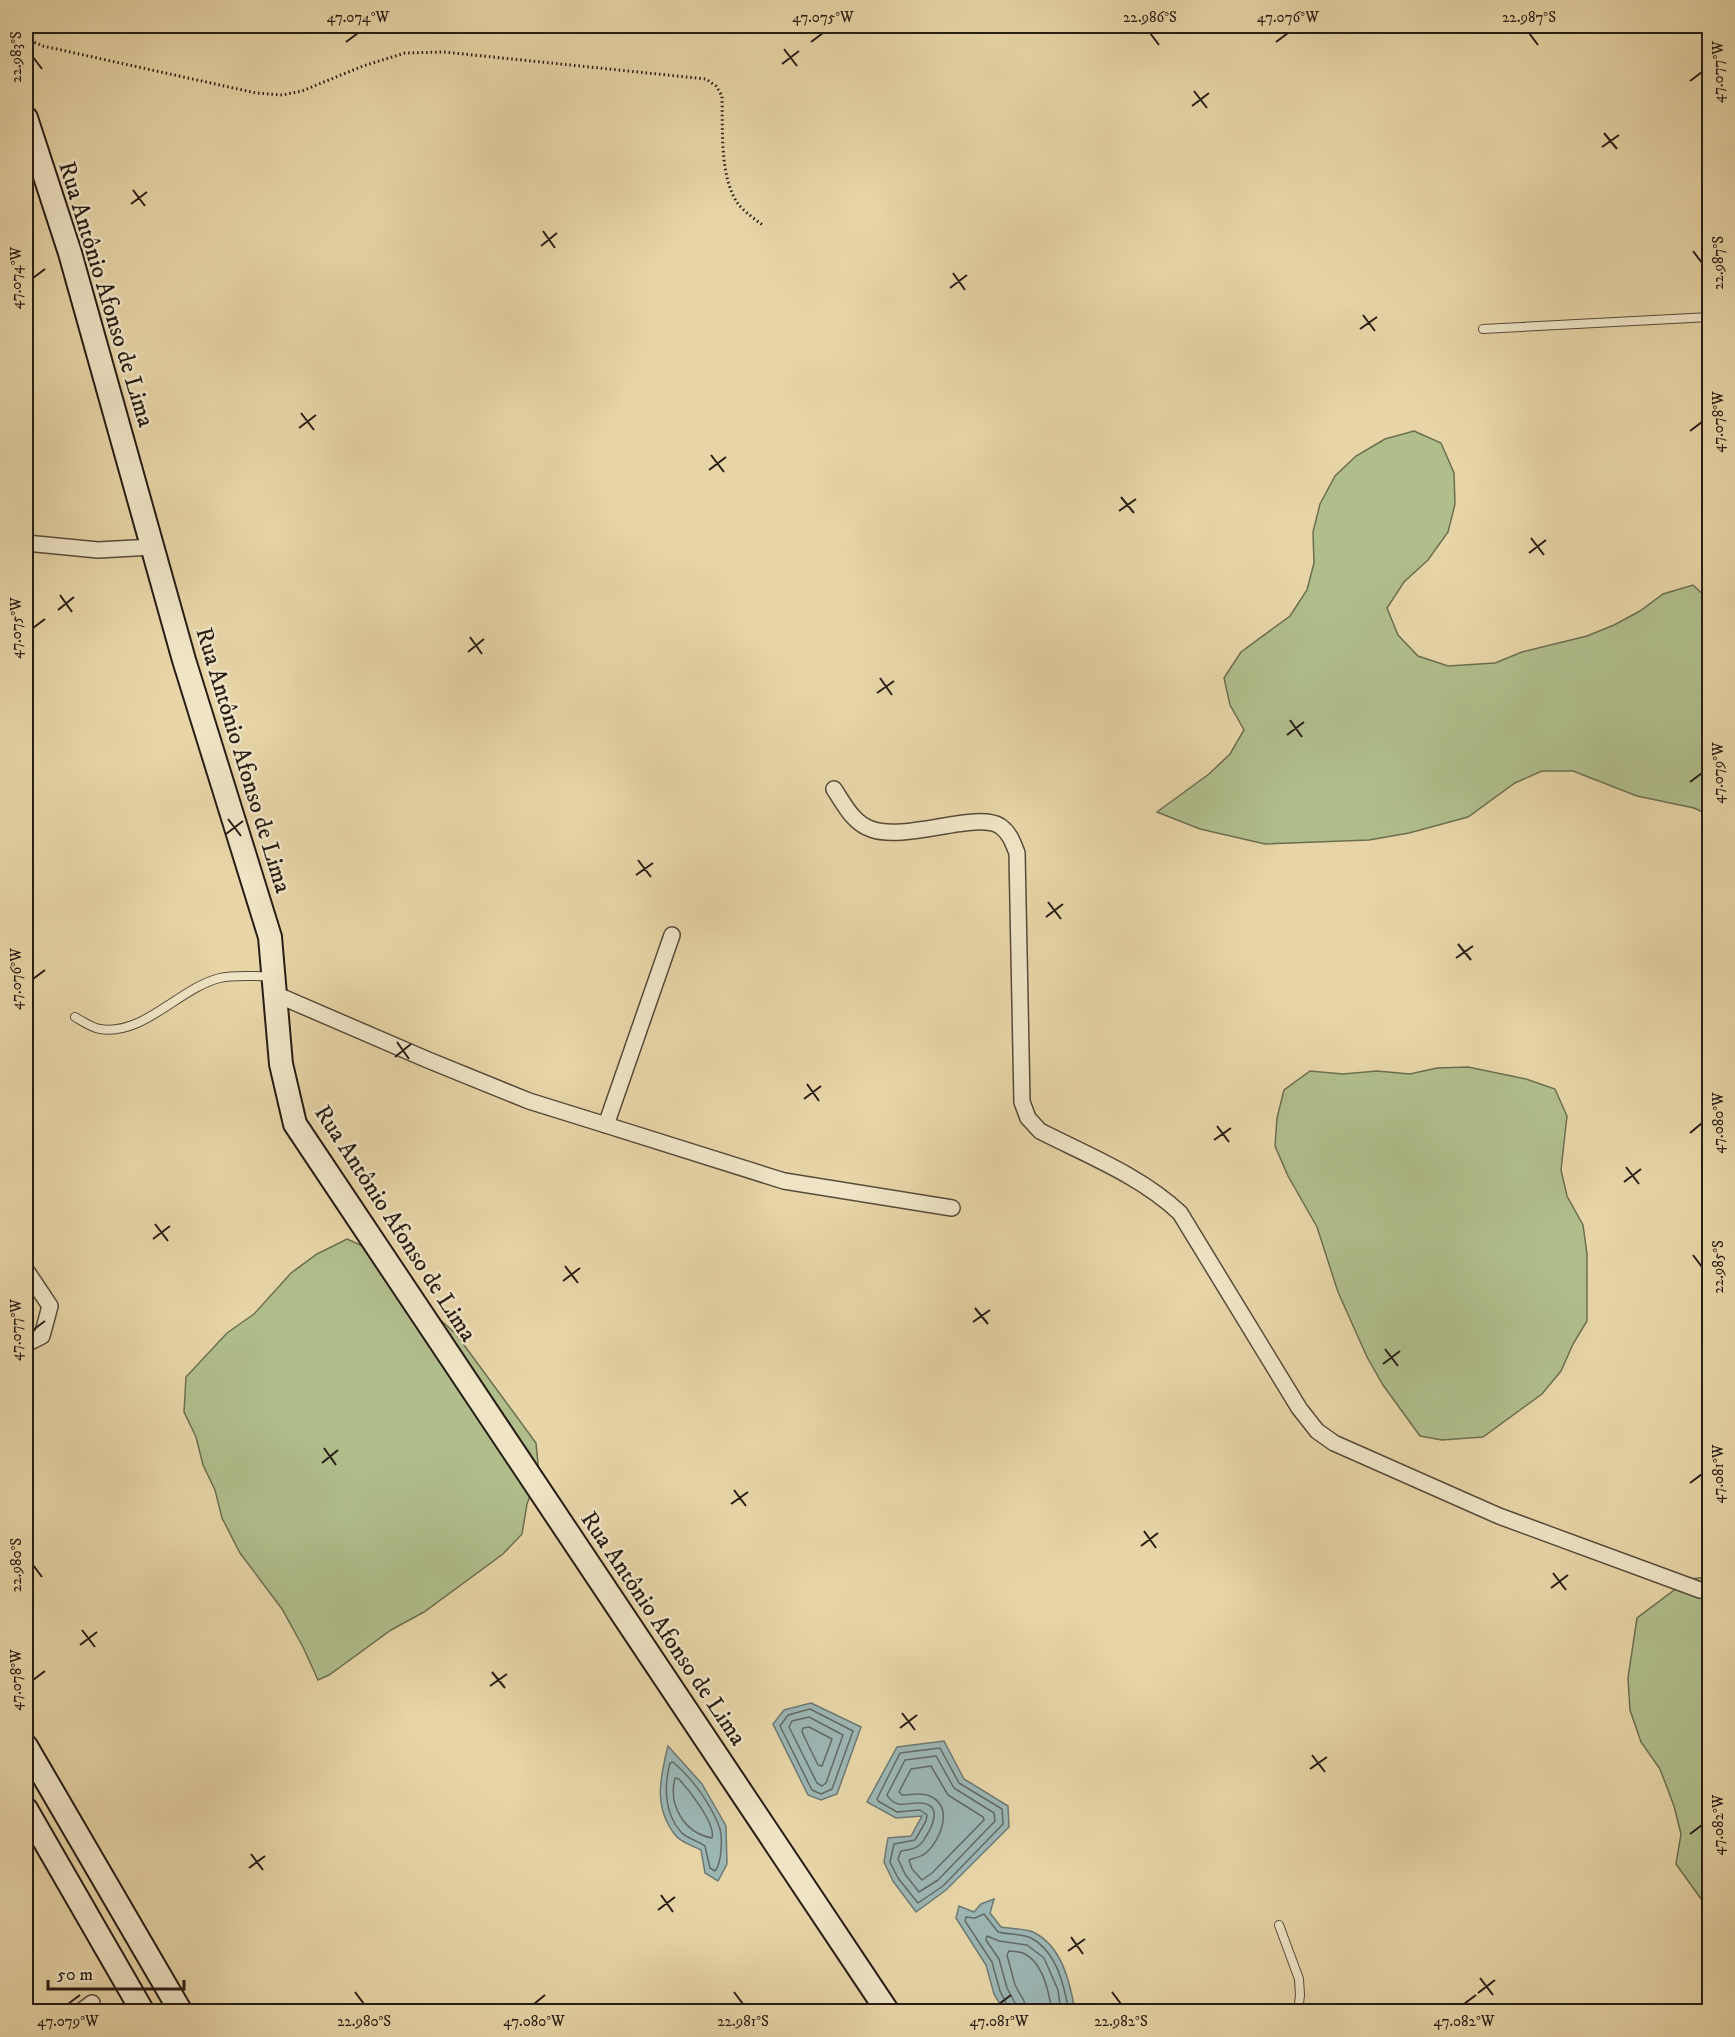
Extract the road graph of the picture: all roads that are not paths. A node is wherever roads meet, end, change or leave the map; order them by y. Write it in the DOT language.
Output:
graph roads {
  1 [pos="26,118"];
  2 [pos="1710,317"];
  3 [pos="1483,328"];
  4 [pos="26,543"];
  5 [pos="153,547"];
  6 [pos="834,789"];
  7 [pos="672,935"];
  8 [pos="274,985"];
  9 [pos="75,1017"];
  10 [pos="606,1125"];
  11 [pos="952,1208"];
  12 [pos="26,1270"];
  13 [pos="26,1344"];
  14 [pos="1710,1592"];
  15 [pos="26,1746"];
  16 [pos="26,1809"];
  17 [pos="1279,1925"];
  18 [pos="143,2012"];
  19 [pos="181,2012"];
  20 [pos="888,2012"];
  21 [pos="1298,2012"];
  1 -- 5 [label="main road, Rua Antônio Afonso de Lima"];
  2 -- 3 [label="lane"];
  4 -- 5 [label="street"];
  5 -- 8 [label="main road, Rua Antônio Afonso de Lima"];
  6 -- 14 [label="street"];
  7 -- 10 [label="street"];
  8 -- 9 [label="lane"];
  8 -- 10 [label="street"];
  8 -- 20 [label="main road, Rua Antônio Afonso de Lima"];
  10 -- 11 [label="street"];
  12 -- 13 [label="street"];
  15 -- 19 [label="main road"];
  16 -- 18 [label="main road"];
  17 -- 21 [label="lane"];
}
